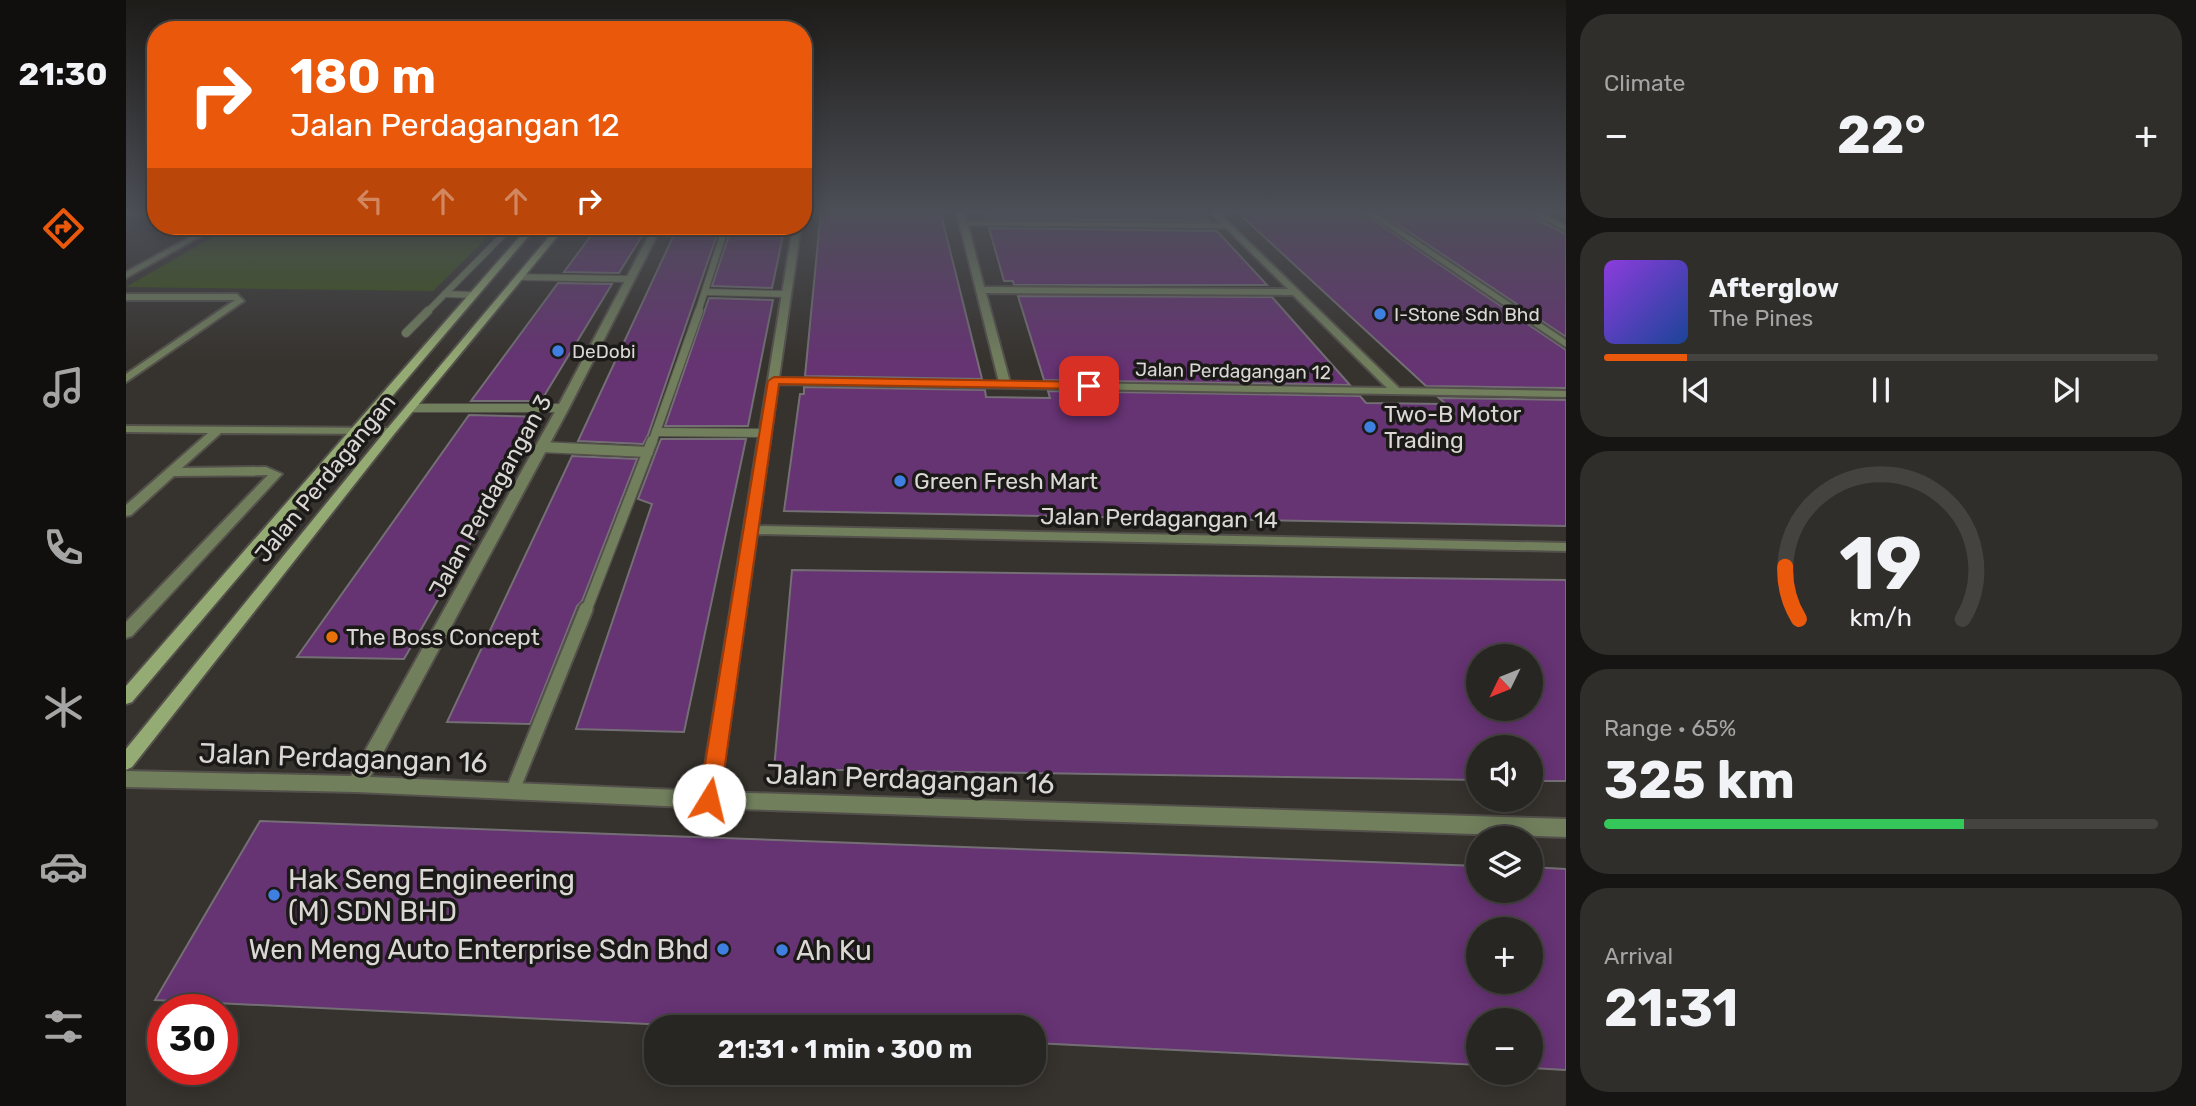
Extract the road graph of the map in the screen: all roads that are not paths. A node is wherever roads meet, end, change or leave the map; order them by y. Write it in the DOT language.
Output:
graph roads {
  1 [pos="150,262"];
  2 [pos="477,262"];
  3 [pos="503,262"];
  4 [pos="532,262"];
  5 [pos="639,262"];
  6 [pos="715,262"];
  7 [pos="792,262"];
  8 [pos="974,262"];
  9 [pos="1265,262"];
  10 [pos="1443,262"];
  11 [pos="126,275"];
  12 [pos="519,277"];
  13 [pos="629,279"];
  14 [pos="982,290"];
  15 [pos="706,292"];
  16 [pos="1296,292"];
  17 [pos="787,293"];
  18 [pos="445,294"];
  19 [pos="474,295"];
  20 [pos="126,297"];
  21 [pos="406,332"];
  22 [pos="1566,344"];
  23 [pos="126,379"];
  24 [pos="774,381"];
  25 [pos="1005,384"];
  26 [pos="1396,391"];
  27 [pos="1566,394"];
  28 [pos="410,408"];
  29 [pos="563,408"];
  30 [pos="126,429"];
  31 [pos="219,429"];
  32 [pos="358,431"];
  33 [pos="391,431"];
  34 [pos="656,432"];
  35 [pos="765,433"];
  36 [pos="541,447"];
  37 [pos="648,452"];
  38 [pos="171,472"];
  39 [pos="126,512"];
  40 [pos="751,530"];
  41 [pos="1566,547"];
  42 [pos="126,632"];
  43 [pos="126,697"];
  44 [pos="126,761"];
  45 [pos="126,779"];
  46 [pos="356,784"];
  47 [pos="512,792"];
  48 [pos="709,800"];
  49 [pos="1566,828"];
  1 -- 11 [label="street"];
  2 -- 18 [label="lane"];
  3 -- 19 [label="main road, Jalan Perdagangan"];
  4 -- 12 [label="main road, Jalan Perdagangan"];
  5 -- 13 [label="street, Jalan Perdagangan 3"];
  6 -- 15 [label="lane"];
  7 -- 17 [label="street"];
  8 -- 14 [label="street"];
  9 -- 16 [label="street"];
  10 -- 22 [label="street"];
  12 -- 13 [label="lane"];
  12 -- 28 [label="main road, Jalan Perdagangan"];
  13 -- 29 [label="street, Jalan Perdagangan 3"];
  14 -- 16 [label="street"];
  14 -- 25 [label="street"];
  15 -- 17 [label="lane"];
  15 -- 34 [label="lane"];
  16 -- 26 [label="street"];
  17 -- 24 [label="street"];
  18 -- 19 [label="lane"];
  18 -- 21 [label="lane"];
  19 -- 32 [label="main road, Jalan Perdagangan"];
  20 -- 23 [label="street"];
  24 -- 25 [label="street, Jalan Perdagangan 12"];
  24 -- 35 [label="street"];
  25 -- 26 [label="street, Jalan Perdagangan 12"];
  26 -- 27 [label="street, Jalan Perdagangan 12"];
  28 -- 29 [label="lane"];
  28 -- 33 [label="main road, Jalan Perdagangan"];
  29 -- 36 [label="street, Jalan Perdagangan 3"];
  30 -- 31 [label="street"];
  31 -- 32 [label="street"];
  31 -- 38 [label="street"];
  32 -- 33 [label="street"];
  32 -- 43 [label="main road, Jalan Perdagangan"];
  33 -- 44 [label="main road, Jalan Perdagangan"];
  34 -- 35 [label="lane"];
  34 -- 37 [label="lane"];
  35 -- 40 [label="street"];
  36 -- 37 [label="lane"];
  36 -- 46 [label="street, Jalan Perdagangan 3"];
  37 -- 47 [label="lane"];
  38 -- 39 [label="street"];
  38 -- 42 [label="street"];
  40 -- 41 [label="street, Jalan Perdagangan 14"];
  40 -- 48 [label="street"];
  45 -- 46 [label="street, Jalan Perdagangan 16"];
  46 -- 47 [label="street, Jalan Perdagangan 16"];
  47 -- 48 [label="street, Jalan Perdagangan 16"];
  48 -- 49 [label="street, Jalan Perdagangan 16"];
}
